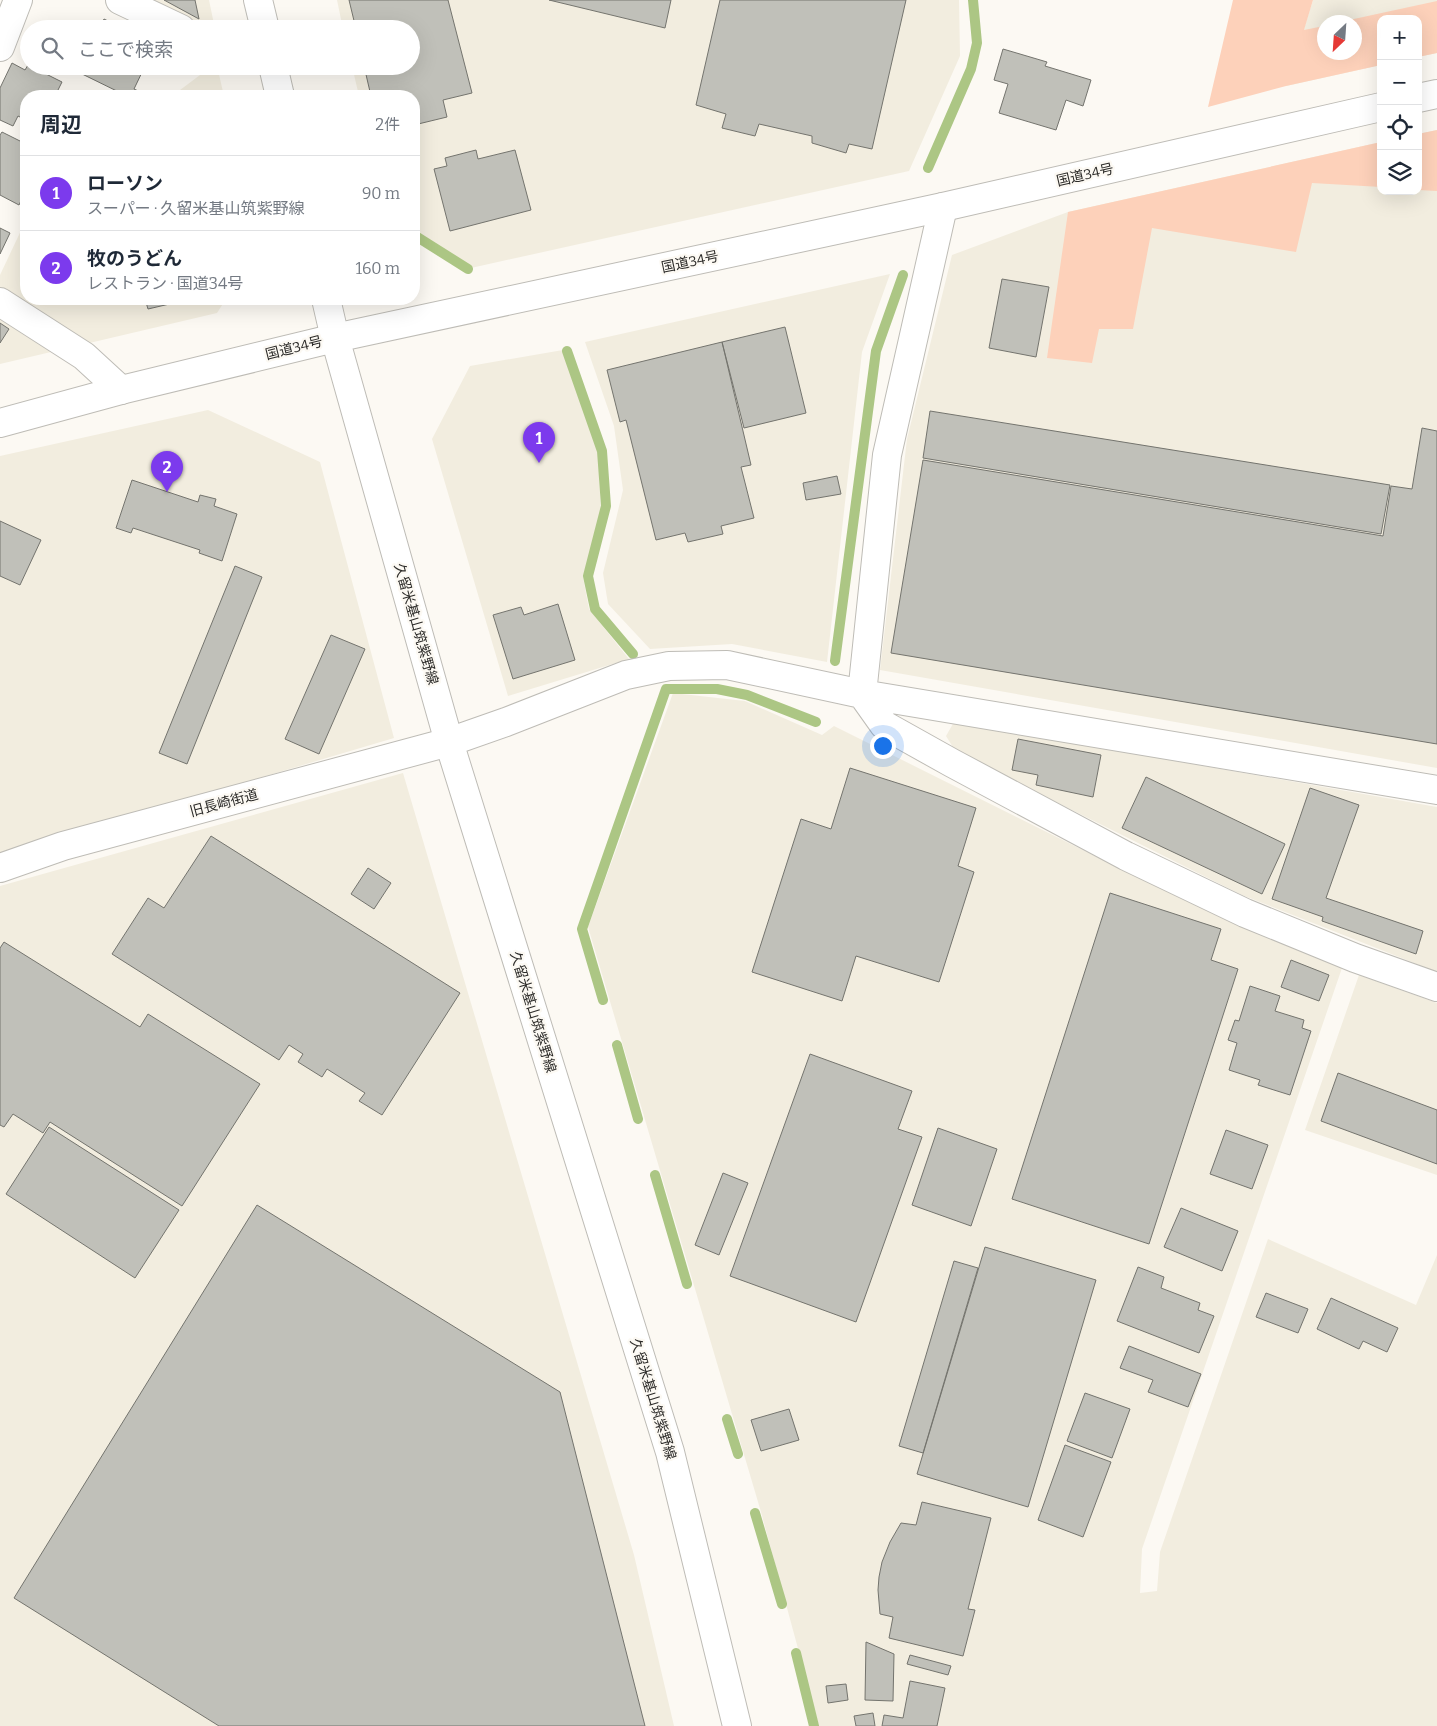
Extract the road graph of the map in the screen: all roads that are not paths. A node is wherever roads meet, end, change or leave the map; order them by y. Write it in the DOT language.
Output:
graph roads {
  1 [pos="18,0"];
  2 [pos="120,0"];
  3 [pos="258,0"];
  4 [pos="162,20"];
  5 [pos="263,20"];
  6 [pos="0,47"];
  7 [pos="275,75"];
  8 [pos="279,90"];
  9 [pos="1437,94"];
  10 [pos="1422,97"];
  11 [pos="1377,108"];
  12 [pos="943,207"];
  13 [pos="0,302"];
  14 [pos="327,305"];
  15 [pos="335,338"];
  16 [pos="121,390"];
  17 [pos="0,423"];
  18 [pos="862,694"];
  19 [pos="448,742"];
  20 [pos="1437,790"];
  21 [pos="0,868"];
  22 [pos="1437,987"];
  23 [pos="737,1726"];
  1 -- 6 [label="main road"];
  2 -- 4 [label="main road"];
  3 -- 5 [label="main road"];
  7 -- 8 [label="main road"];
  9 -- 10 [label="main road"];
  11 -- 12 [label="main road, 国道34号"];
  12 -- 15 [label="main road, 国道34号"];
  12 -- 18 [label="main road"];
  13 -- 16 [label="main road"];
  14 -- 15 [label="main road, 久留米基山筑紫野線"];
  15 -- 16 [label="main road, 国道34号"];
  15 -- 19 [label="main road, 久留米基山筑紫野線"];
  16 -- 17 [label="main road, 国道34号"];
  18 -- 19 [label="main road, 旧長崎街道"];
  18 -- 20 [label="main road, 旧長崎街道"];
  18 -- 22 [label="main road"];
  19 -- 21 [label="main road, 旧長崎街道"];
  19 -- 23 [label="main road, 久留米基山筑紫野線"];
}
